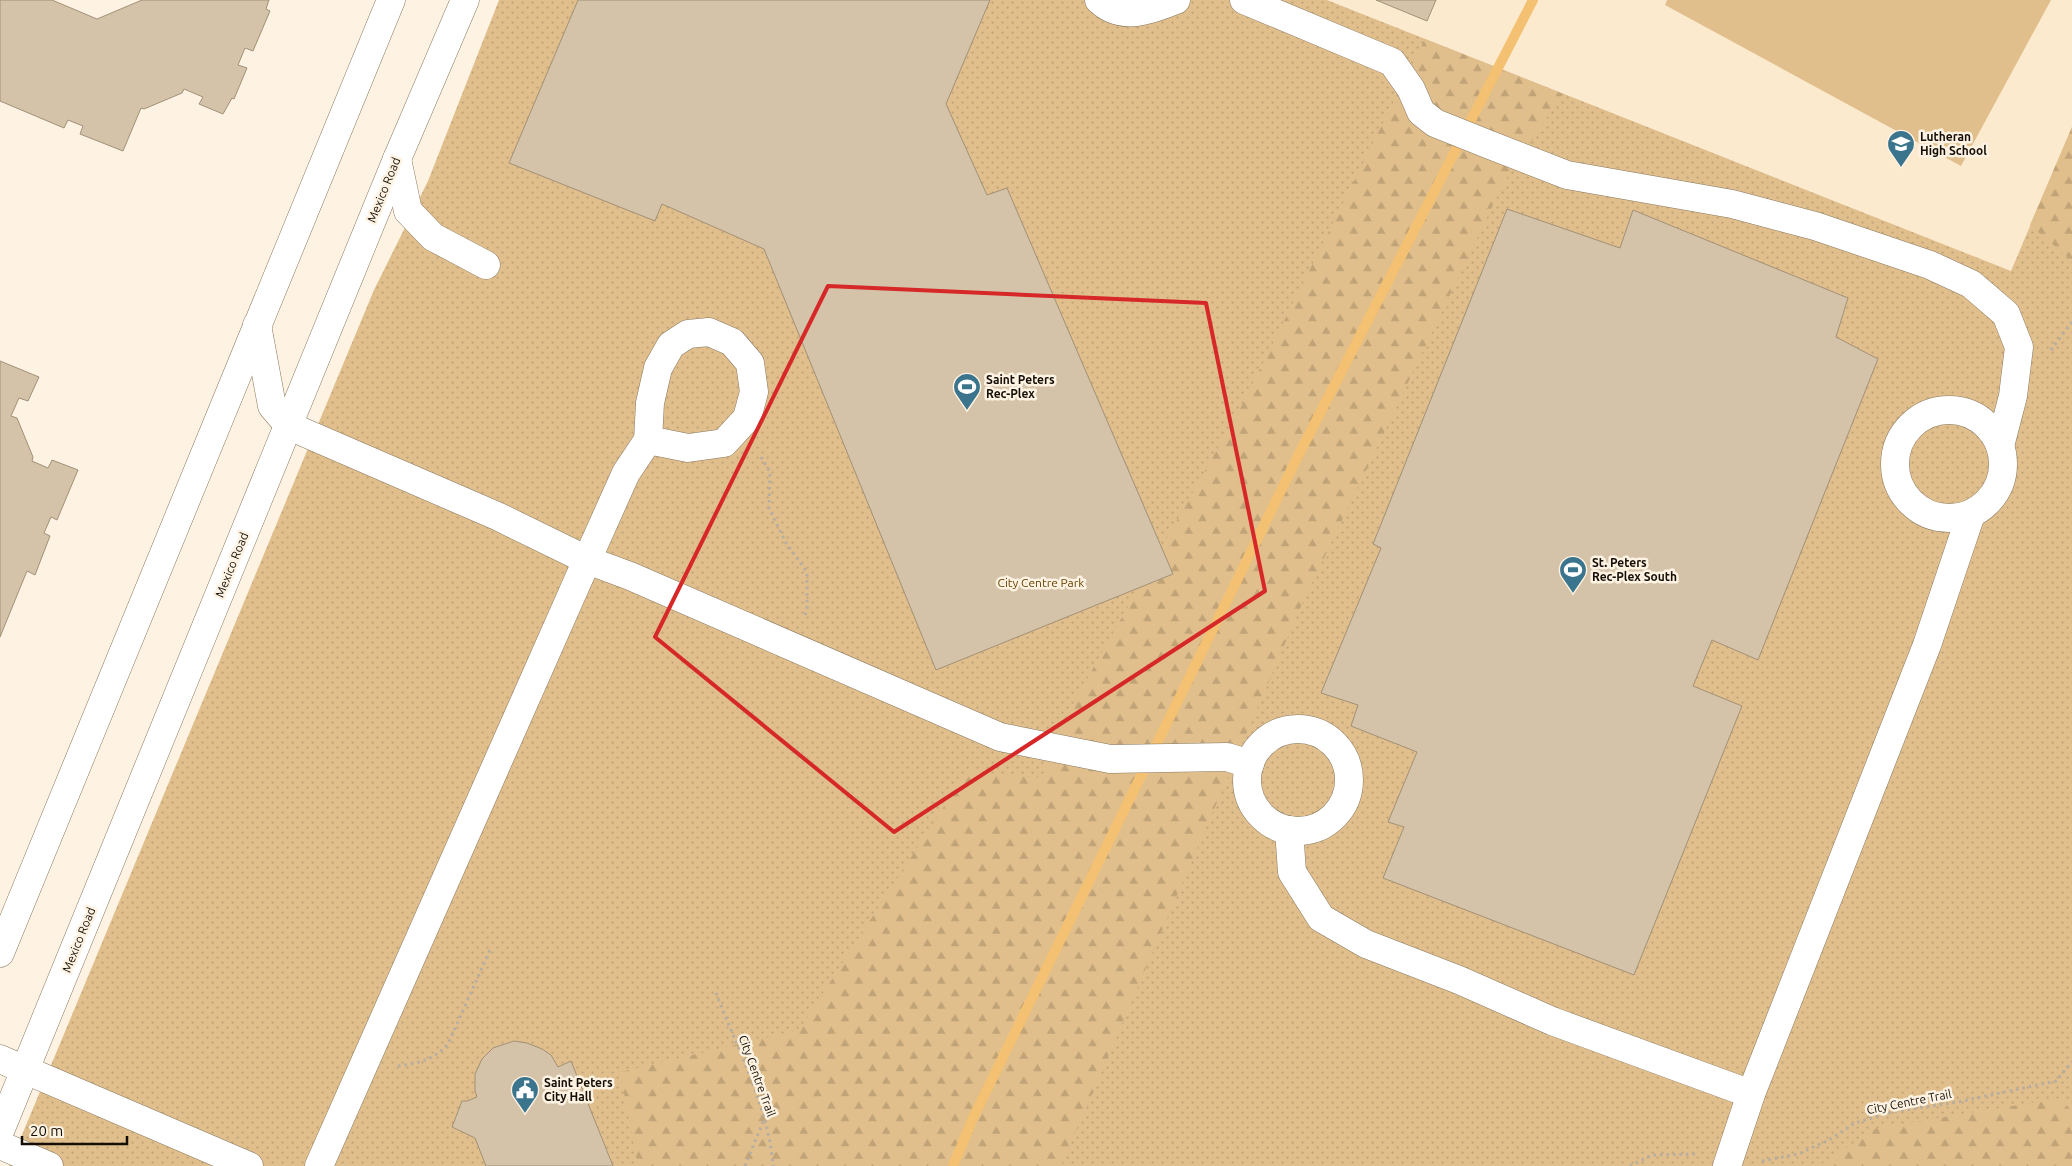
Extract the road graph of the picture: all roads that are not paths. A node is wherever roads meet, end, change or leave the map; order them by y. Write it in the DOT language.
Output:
graph roads {
  1 [pos="391,0"];
  2 [pos="465,0"];
  3 [pos="1099,0"];
  4 [pos="1176,0"];
  5 [pos="1244,0"];
  6 [pos="397,159"];
  7 [pos="486,265"];
  8 [pos="257,326"];
  9 [pos="289,426"];
  10 [pos="648,440"];
  11 [pos="2000,446"];
  12 [pos="1971,514"];
  13 [pos="587,560"];
  14 [pos="1250,764"];
  15 [pos="1288,830"];
  16 [pos="0,954"];
  17 [pos="0,1060"];
  18 [pos="26,1070"];
  19 [pos="1751,1094"];
  20 [pos="0,1131"];
  21 [pos="0,1145"];
  22 [pos="1728,1161"];
  23 [pos="49,1166"];
  24 [pos="250,1166"];
  25 [pos="319,1166"];
  1 -- 8 [label="main road"];
  2 -- 6 [label="main road, Mexico Road"];
  3 -- 4 [label="main road"];
  5 -- 11 [label="main road"];
  6 -- 7 [label="main road"];
  6 -- 9 [label="main road, Mexico Road"];
  8 -- 9 [label="main road"];
  8 -- 16 [label="main road"];
  9 -- 13 [label="main road"];
  9 -- 18 [label="main road, Mexico Road"];
  10 -- 10 [label="main road"];
  10 -- 13 [label="main road"];
  11 -- 12 [label="main road"];
  11 -- 12 [label="main road"];
  12 -- 19 [label="main road"];
  13 -- 14 [label="main road"];
  13 -- 25 [label="main road"];
  14 -- 15 [label="main road"];
  14 -- 15 [label="main road"];
  15 -- 19 [label="main road"];
  17 -- 18 [label="main road"];
  18 -- 20 [label="main road, Mexico Road"];
  18 -- 24 [label="main road"];
  19 -- 22 [label="main road"];
  21 -- 23 [label="main road"];
}
